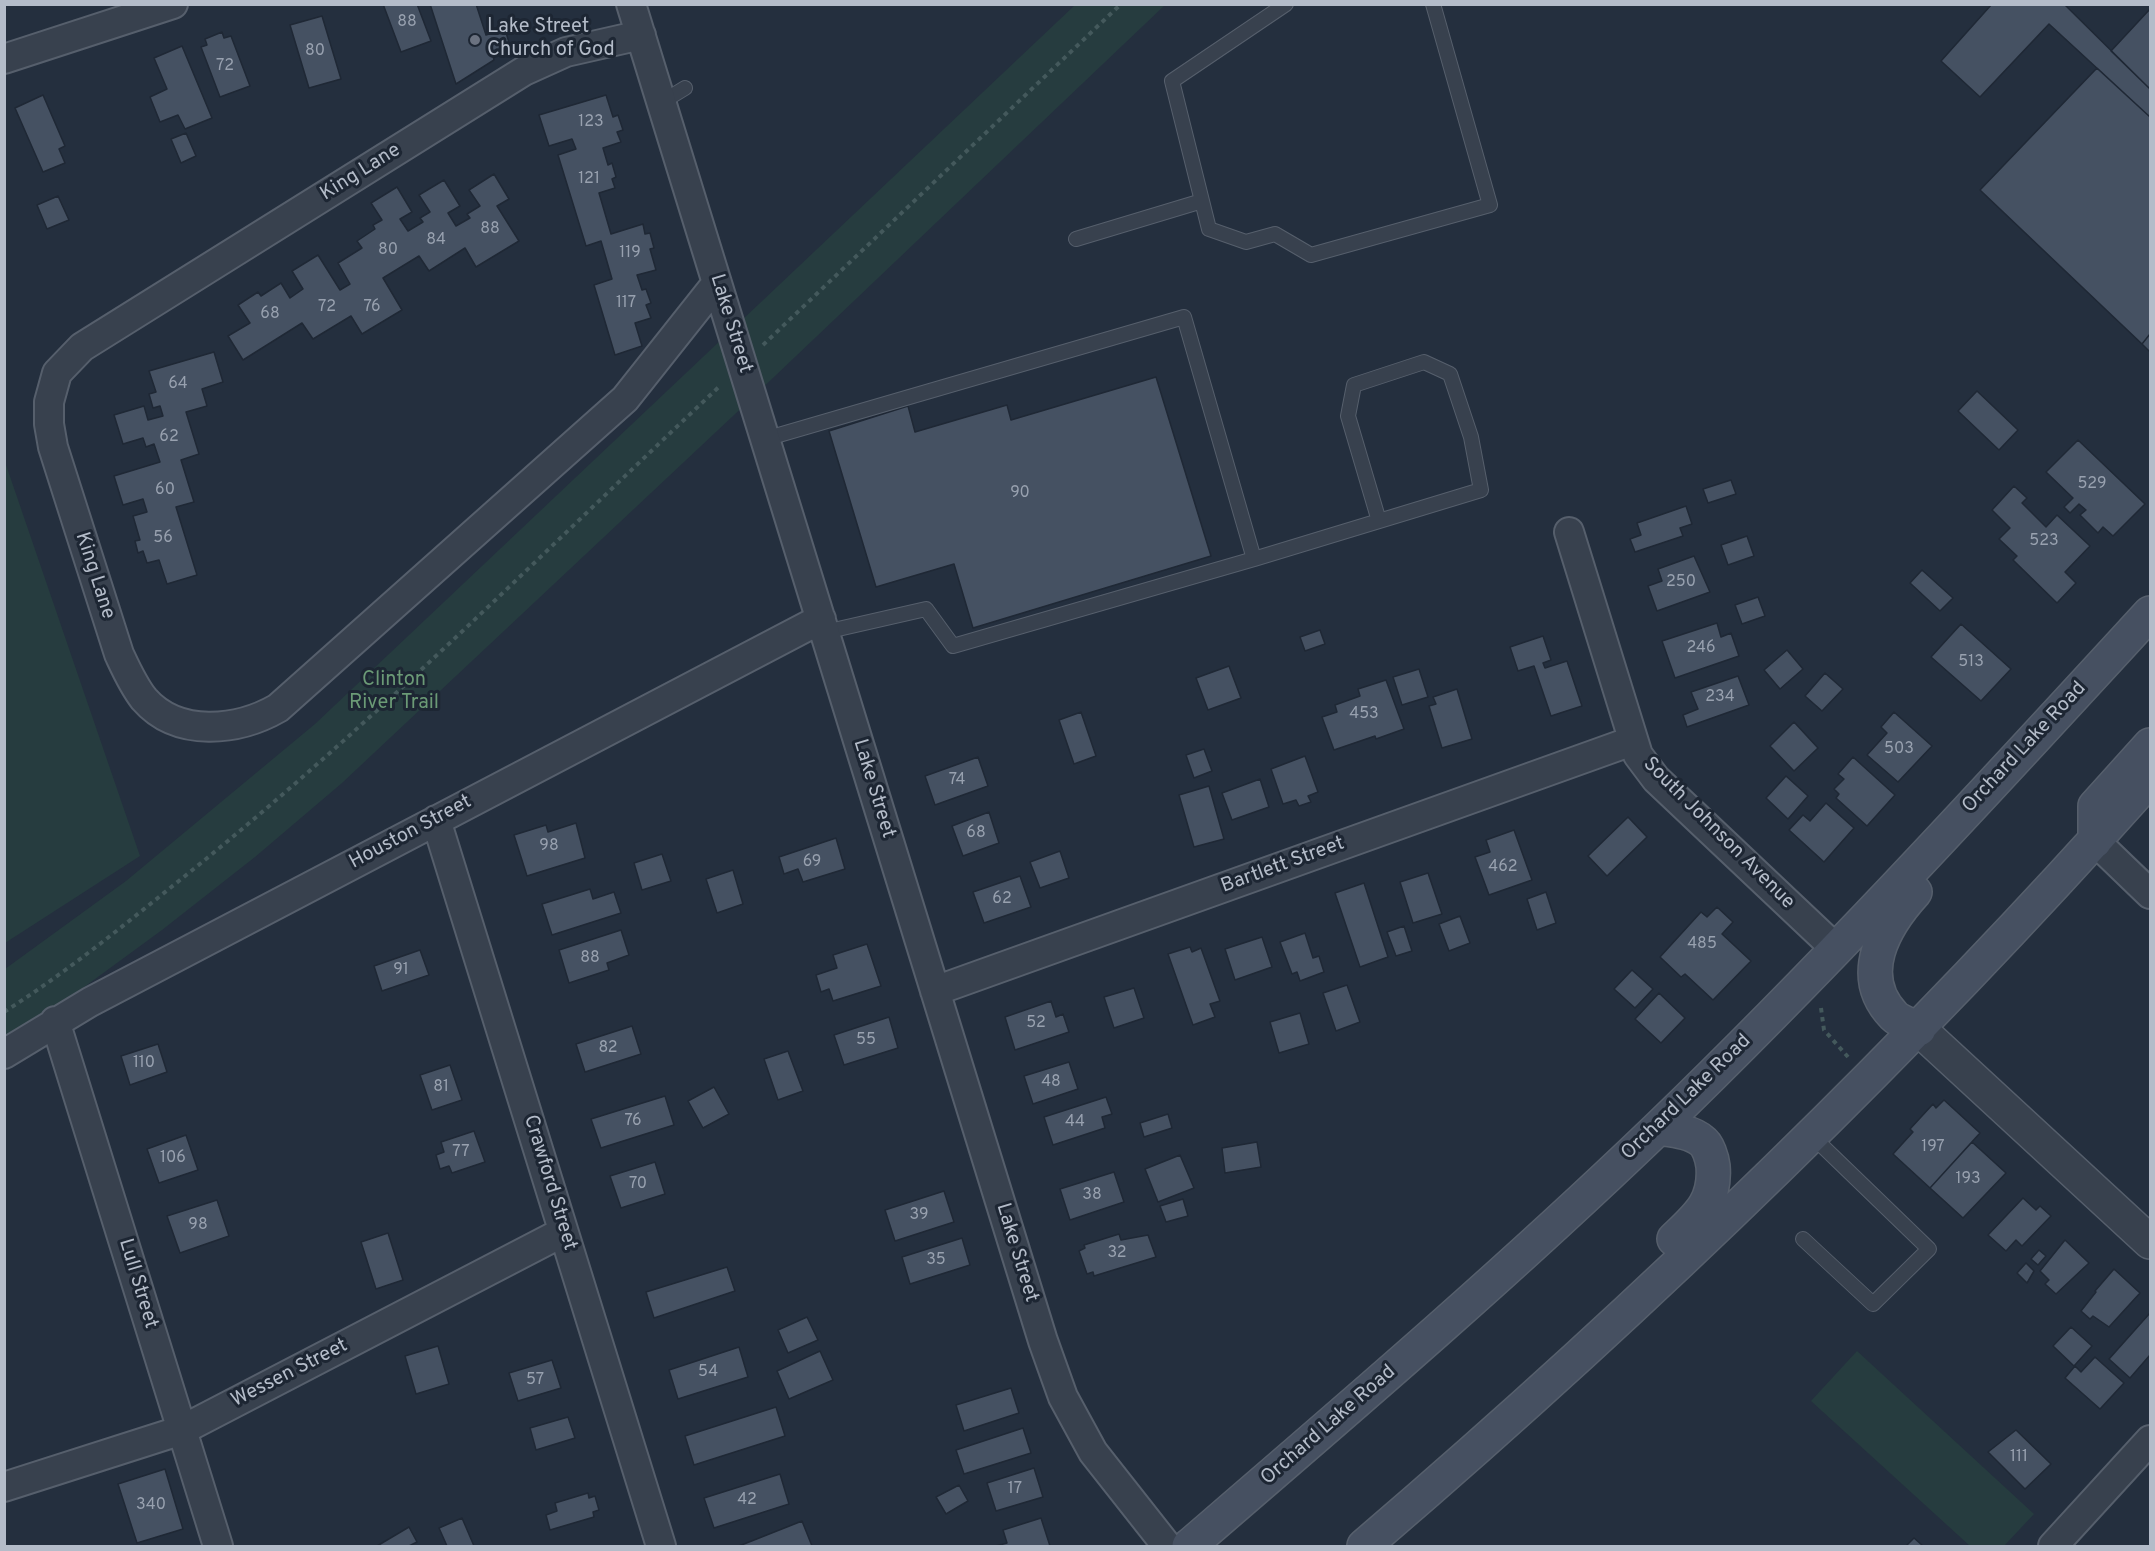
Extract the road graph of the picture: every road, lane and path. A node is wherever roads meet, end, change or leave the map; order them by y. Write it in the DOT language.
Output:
graph roads {
  1 [pos="173,4"];
  2 [pos="632,4"];
  3 [pos="1121,4"];
  4 [pos="1286,4"];
  5 [pos="1433,4"];
  6 [pos="641,35"];
  7 [pos="4,59"];
  8 [pos="1202,201"];
  9 [pos="1076,239"];
  10 [pos="717,283"];
  11 [pos="743,364"];
  12 [pos="765,439"];
  13 [pos="1379,521"];
  14 [pos="1569,532"];
  15 [pos="1254,559"];
  16 [pos="2151,614"];
  17 [pos="823,626"];
  18 [pos="2093,676"];
  19 [pos="1632,741"];
  20 [pos="2151,745"];
  21 [pos="2151,779"];
  22 [pos="436,820"];
  23 [pos="2095,842"];
  24 [pos="2151,894"];
  25 [pos="1836,949"];
  26 [pos="935,991"];
  27 [pos="1820,1005"];
  28 [pos="4,1012"];
  29 [pos="55,1021"];
  30 [pos="1919,1029"];
  31 [pos="4,1054"];
  32 [pos="1850,1059"];
  33 [pos="1658,1128"];
  34 [pos="1812,1136"];
  35 [pos="564,1232"];
  36 [pos="1803,1239"];
  37 [pos="2151,1242"];
  38 [pos="182,1430"];
  39 [pos="2151,1440"];
  40 [pos="1459,1465"];
  41 [pos="4,1487"];
  42 [pos="218,1546"];
  43 [pos="661,1546"];
  44 [pos="1167,1546"];
  45 [pos="1189,1546"];
  46 [pos="1364,1546"];
  47 [pos="2053,1546"];
  1 -- 7 [label="street"];
  2 -- 6 [label="street, Lake Street"];
  3 -- 11 [label="path"];
  4 -- 8 [label="lane"];
  5 -- 8 [label="lane"];
  6 -- 10 [label="street, Lake Street"];
  6 -- 10 [label="street, King Lane"];
  8 -- 9 [label="lane"];
  10 -- 11 [label="street, Lake Street"];
  11 -- 12 [label="street, Lake Street"];
  11 -- 28 [label="path"];
  12 -- 15 [label="lane"];
  12 -- 17 [label="street, Lake Street"];
  13 -- 13 [label="lane"];
  13 -- 15 [label="lane"];
  14 -- 19 [label="street, South Johnson Avenue"];
  15 -- 17 [label="lane"];
  16 -- 18 [label="main road, Orchard Lake Road"];
  17 -- 22 [label="street, Houston Street"];
  17 -- 26 [label="street, Lake Street"];
  18 -- 25 [label="main road, Orchard Lake Road"];
  18 -- 30 [label="main road"];
  19 -- 25 [label="street, South Johnson Avenue"];
  19 -- 26 [label="street, Bartlett Street"];
  20 -- 23 [label="main road"];
  21 -- 23 [label="main road"];
  22 -- 29 [label="street, Houston Street"];
  22 -- 35 [label="street, Crawford Street"];
  23 -- 24 [label="street"];
  23 -- 30 [label="main road"];
  25 -- 33 [label="main road, Orchard Lake Road"];
  26 -- 44 [label="street, Lake Street"];
  27 -- 32 [label="path"];
  29 -- 31 [label="street, Houston Street"];
  29 -- 38 [label="street, Lull Street"];
  30 -- 34 [label="main road"];
  30 -- 37 [label="street"];
  33 -- 40 [label="main road"];
  33 -- 45 [label="main road, Orchard Lake Road"];
  34 -- 36 [label="lane"];
  34 -- 40 [label="main road"];
  35 -- 38 [label="street, Wessen Street"];
  35 -- 43 [label="street, Crawford Street"];
  38 -- 41 [label="street, Wessen Street"];
  38 -- 42 [label="street, Lull Street"];
  39 -- 47 [label="street"];
  40 -- 46 [label="main road"];
}
